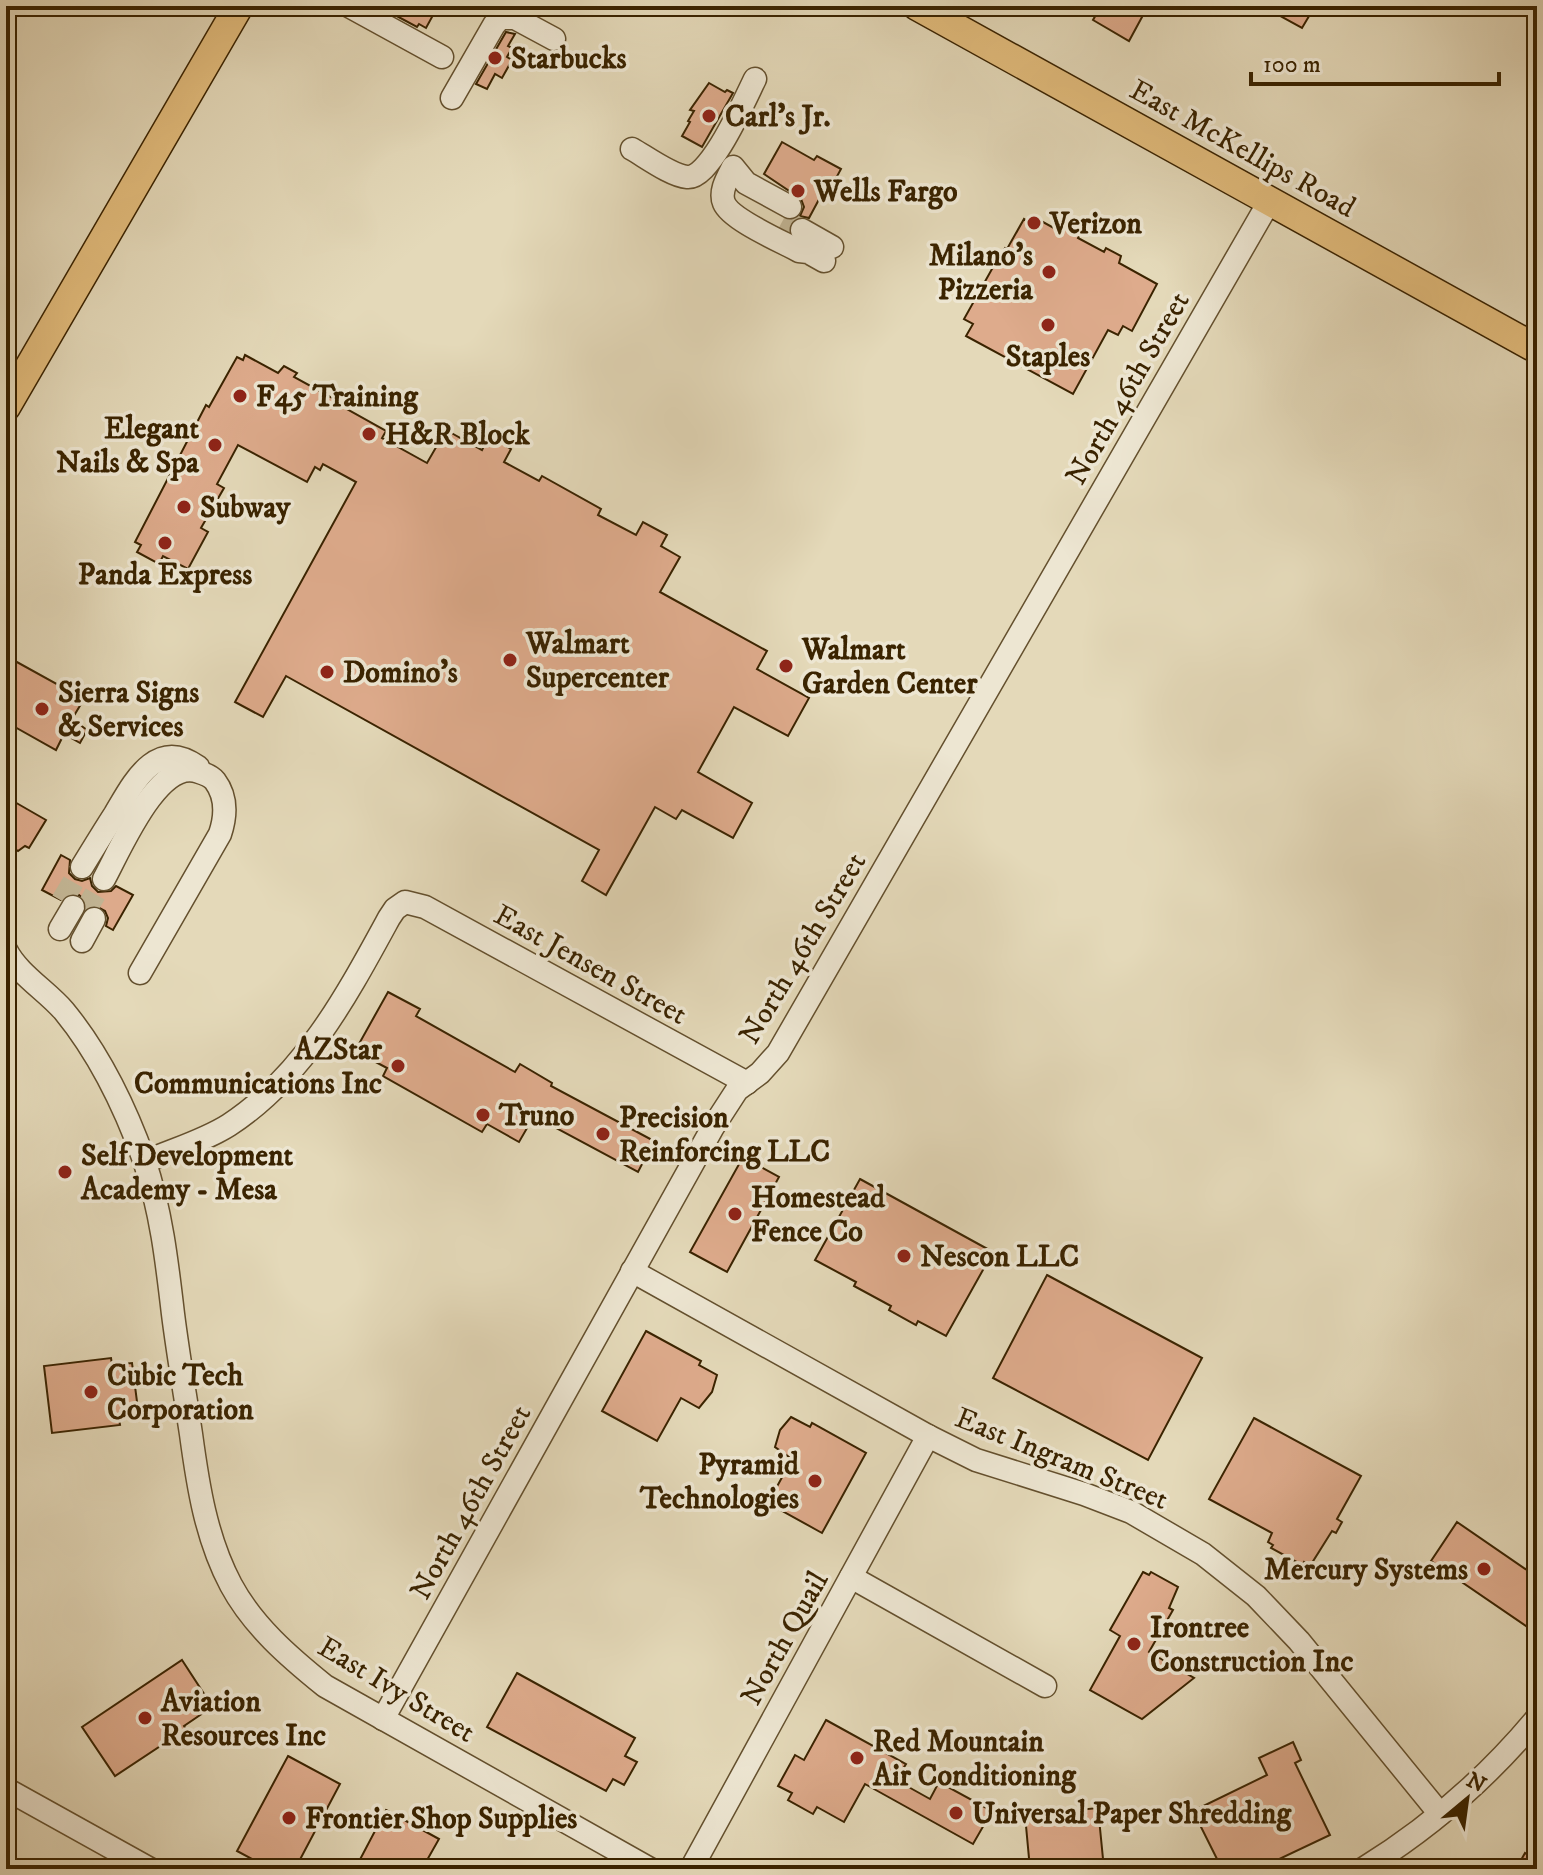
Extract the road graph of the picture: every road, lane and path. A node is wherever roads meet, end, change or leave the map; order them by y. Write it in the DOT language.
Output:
graph roads {
  1 [pos="239,6"];
  2 [pos="349,6"];
  3 [pos="917,6"];
  4 [pos="554,39"];
  5 [pos="442,57"];
  6 [pos="755,79"];
  7 [pos="452,98"];
  8 [pos="632,149"];
  9 [pos="1269,202"];
  10 [pos="831,248"];
  11 [pos="1537,349"];
  12 [pos="6,407"];
  13 [pos="220,794"];
  14 [pos="66,932"];
  15 [pos="7,953"];
  16 [pos="140,973"];
  17 [pos="747,1083"];
  18 [pos="145,1162"];
  19 [pos="632,1271"];
  20 [pos="928,1436"];
  21 [pos="851,1577"];
  22 [pos="1045,1686"];
  23 [pos="1537,1718"];
  24 [pos="383,1719"];
  25 [pos="6,1789"];
  26 [pos="1440,1814"];
  27 [pos="150,1869"];
  28 [pos="650,1869"];
  29 [pos="691,1869"];
  30 [pos="1363,1869"];
  1 -- 12 [label="main road"];
  2 -- 5 [label="street"];
  3 -- 9 [label="main road, East McKellips Road"];
  4 -- 7 [label="street"];
  6 -- 8 [label="street"];
  9 -- 11 [label="main road, East McKellips Road"];
  9 -- 17 [label="street, North 46th Street"];
  10 -- 10 [label="street"];
  13 -- 13 [label="street"];
  13 -- 16 [label="street"];
  14 -- 14 [label="street"];
  15 -- 18 [label="street, East Ivy Street"];
  17 -- 18 [label="street, East Jensen Street"];
  17 -- 19 [label="street, North 46th Street"];
  18 -- 24 [label="street, East Ivy Street"];
  19 -- 20 [label="street, East Ingram Street"];
  19 -- 24 [label="street, North 46th Street"];
  20 -- 21 [label="street, North Quail"];
  20 -- 26 [label="street, East Ingram Street"];
  21 -- 22 [label="street"];
  21 -- 29 [label="street, North Quail"];
  23 -- 26 [label="street"];
  24 -- 28 [label="street, East Ivy Street"];
  25 -- 27 [label="street"];
  26 -- 30 [label="street"];
}
